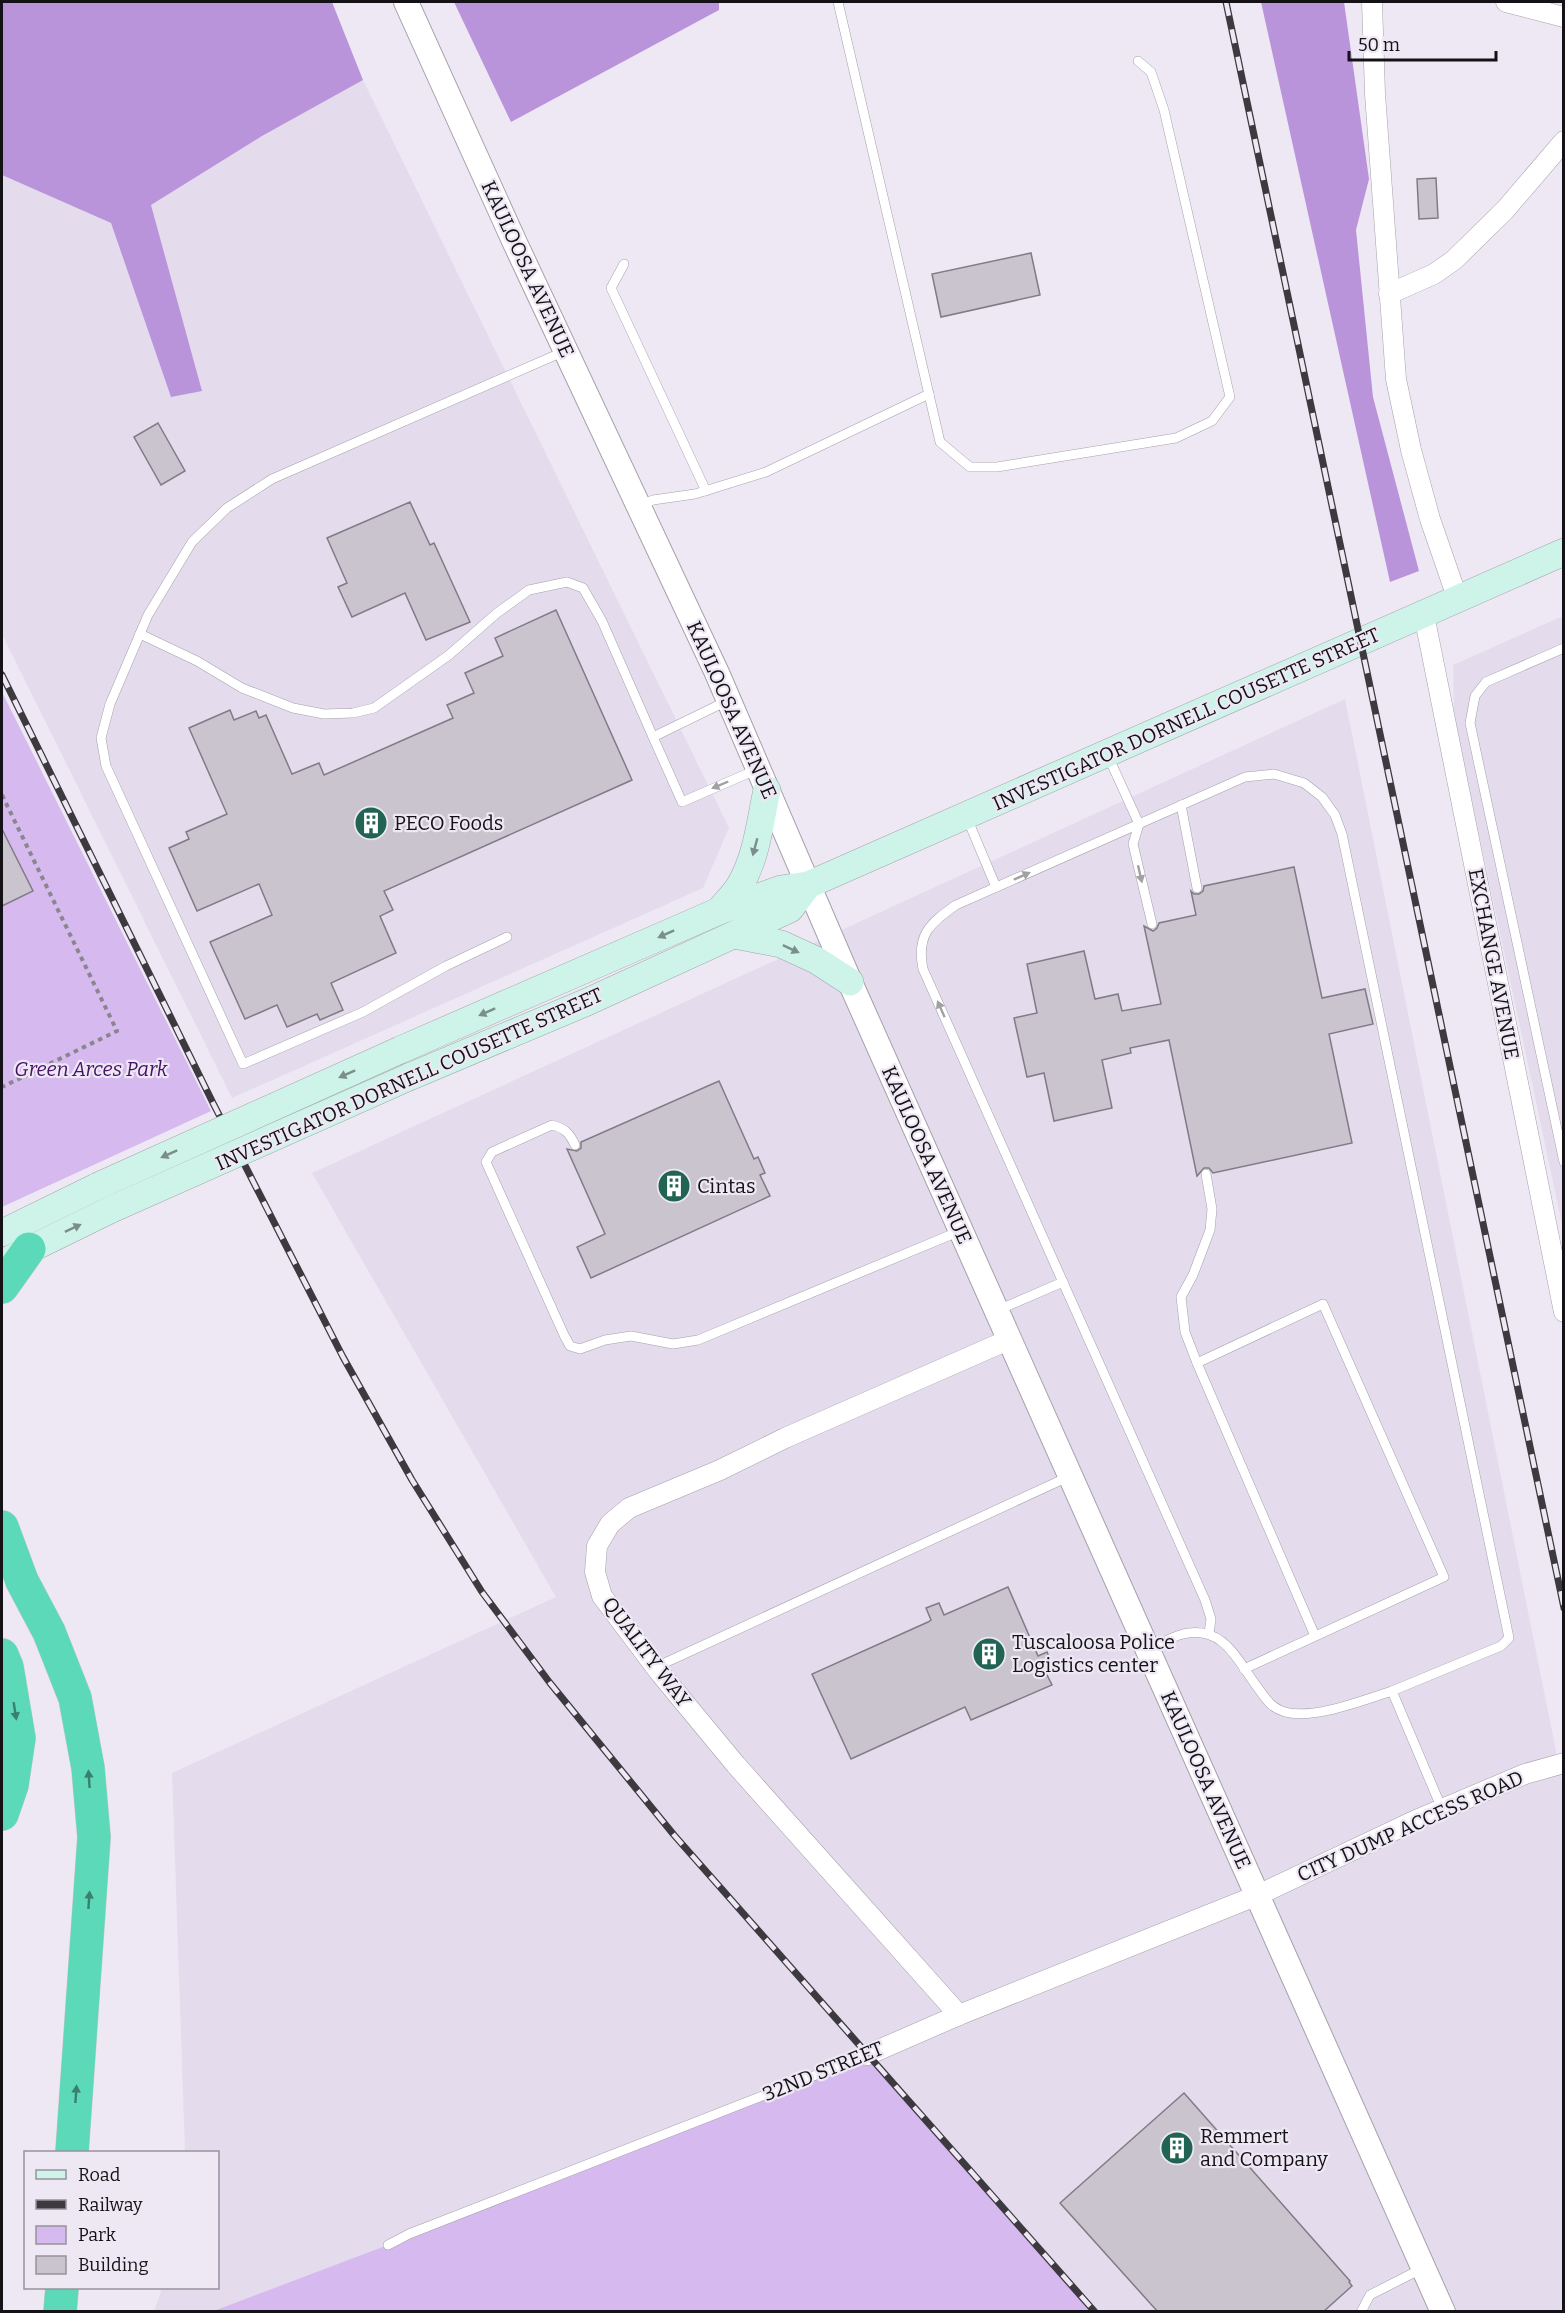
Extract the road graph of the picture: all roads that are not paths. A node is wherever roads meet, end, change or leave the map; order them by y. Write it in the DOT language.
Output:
graph roads {
  1 [pos="406,2"];
  2 [pos="838,2"];
  3 [pos="1372,2"];
  4 [pos="1506,2"];
  5 [pos="1563,17"];
  6 [pos="1138,61"];
  7 [pos="1563,141"];
  8 [pos="624,264"];
  9 [pos="1389,294"];
  10 [pos="565,351"];
  11 [pos="929,394"];
  12 [pos="706,491"];
  13 [pos="638,506"];
  14 [pos="1563,552"];
  15 [pos="1458,600"];
  16 [pos="1424,615"];
  17 [pos="140,634"];
  18 [pos="1563,648"];
  19 [pos="729,700"];
  20 [pos="653,737"];
  21 [pos="1107,753"];
  22 [pos="763,779"];
  23 [pos="1181,805"];
  24 [pos="966,816"];
  25 [pos="1139,824"];
  26 [pos="808,885"];
  27 [pos="996,887"];
  28 [pos="1197,888"];
  29 [pos="719,910"];
  30 [pos="1152,924"];
  31 [pos="734,935"];
  32 [pos="507,937"];
  33 [pos="850,982"];
  34 [pos="575,1145"];
  35 [pos="1563,1162"];
  36 [pos="1206,1174"];
  37 [pos="960,1231"];
  38 [pos="11,1248"];
  39 [pos="1063,1282"];
  40 [pos="2,1287"];
  41 [pos="996,1311"];
  42 [pos="1563,1312"];
  43 [pos="1008,1340"];
  44 [pos="1197,1363"];
  45 [pos="1070,1476"];
  46 [pos="2,1527"];
  47 [pos="2,1554"];
  48 [pos="22,1581"];
  49 [pos="1209,1633"];
  50 [pos="1315,1636"];
  51 [pos="1147,1650"];
  52 [pos="2,1655"];
  53 [pos="656,1667"];
  54 [pos="1244,1669"];
  55 [pos="1392,1691"];
  56 [pos="1563,1763"];
  57 [pos="1442,1809"];
  58 [pos="2,1814"];
  59 [pos="1258,1895"];
  60 [pos="959,2015"];
  61 [pos="867,2055"];
  62 [pos="72,2151"];
  63 [pos="388,2245"];
  64 [pos="1424,2268"];
  65 [pos="62,2289"];
  66 [pos="60,2312"];
  67 [pos="1361,2312"];
  68 [pos="1443,2312"];
  1 -- 10 [label="street, KAULOOSA AVENUE"];
  2 -- 11 [label="lane"];
  3 -- 9 [label="street"];
  4 -- 5 [label="street"];
  6 -- 11 [label="lane"];
  7 -- 9 [label="street"];
  8 -- 12 [label="lane"];
  9 -- 15 [label="street"];
  10 -- 13 [label="street, KAULOOSA AVENUE"];
  10 -- 17 [label="lane"];
  11 -- 12 [label="lane"];
  12 -- 13 [label="lane"];
  13 -- 19 [label="street, KAULOOSA AVENUE"];
  14 -- 15 [label="main road, INVESTIGATOR DORNELL COUSETTE STREET"];
  15 -- 16 [label="main road, INVESTIGATOR DORNELL COUSETTE STREET"];
  16 -- 21 [label="main road, INVESTIGATOR DORNELL COUSETTE STREET"];
  16 -- 42 [label="street, EXCHANGE AVENUE"];
  17 -- 20 [label="lane"];
  17 -- 32 [label="lane"];
  18 -- 35 [label="lane"];
  19 -- 20 [label="lane"];
  19 -- 22 [label="street, KAULOOSA AVENUE"];
  22 -- 20 [label="lane, one-way"];
  21 -- 24 [label="main road, INVESTIGATOR DORNELL COUSETTE STREET"];
  21 -- 25 [label="lane"];
  22 -- 26 [label="street, KAULOOSA AVENUE"];
  22 -- 29 [label="main road, one-way"];
  23 -- 25 [label="lane"];
  23 -- 28 [label="lane"];
  23 -- 55 [label="lane"];
  24 -- 26 [label="main road, INVESTIGATOR DORNELL COUSETTE STREET"];
  24 -- 27 [label="lane"];
  27 -- 25 [label="lane, one-way"];
  25 -- 30 [label="lane, one-way"];
  26 -- 29 [label="main road, INVESTIGATOR DORNELL COUSETTE STREET"];
  26 -- 31 [label="main road, INVESTIGATOR DORNELL COUSETTE STREET"];
  26 -- 33 [label="street, KAULOOSA AVENUE"];
  39 -- 27 [label="lane, one-way"];
  29 -- 38 [label="main road, INVESTIGATOR DORNELL COUSETTE STREET, one-way, bridge"];
  31 -- 33 [label="main road, one-way"];
  38 -- 31 [label="main road, INVESTIGATOR DORNELL COUSETTE STREET, one-way, bridge"];
  33 -- 37 [label="street, KAULOOSA AVENUE"];
  34 -- 37 [label="lane"];
  36 -- 44 [label="lane"];
  37 -- 41 [label="street, KAULOOSA AVENUE"];
  38 -- 40 [label="highway"];
  39 -- 41 [label="lane"];
  39 -- 49 [label="lane"];
  41 -- 43 [label="street, KAULOOSA AVENUE"];
  43 -- 45 [label="street, KAULOOSA AVENUE"];
  43 -- 53 [label="street, QUALITY WAY"];
  44 -- 50 [label="lane"];
  44 -- 50 [label="lane"];
  45 -- 51 [label="street, KAULOOSA AVENUE"];
  45 -- 53 [label="lane"];
  46 -- 48 [label="highway"];
  47 -- 48 [label="highway"];
  62 -- 48 [label="highway, one-way"];
  49 -- 51 [label="lane"];
  49 -- 54 [label="lane"];
  50 -- 54 [label="lane"];
  51 -- 59 [label="street, KAULOOSA AVENUE"];
  52 -- 58 [label="highway, one-way"];
  53 -- 60 [label="street, QUALITY WAY"];
  54 -- 55 [label="lane"];
  55 -- 57 [label="lane"];
  56 -- 57 [label="street, CITY DUMP ACCESS ROAD"];
  57 -- 59 [label="street, CITY DUMP ACCESS ROAD"];
  59 -- 60 [label="street, 32ND STREET"];
  59 -- 64 [label="street, KAULOOSA AVENUE"];
  60 -- 61 [label="street, 32ND STREET"];
  61 -- 63 [label="lane, 32ND STREET"];
  64 -- 67 [label="lane"];
  64 -- 68 [label="street, KAULOOSA AVENUE"];
  65 -- 66 [label="highway"];
}
